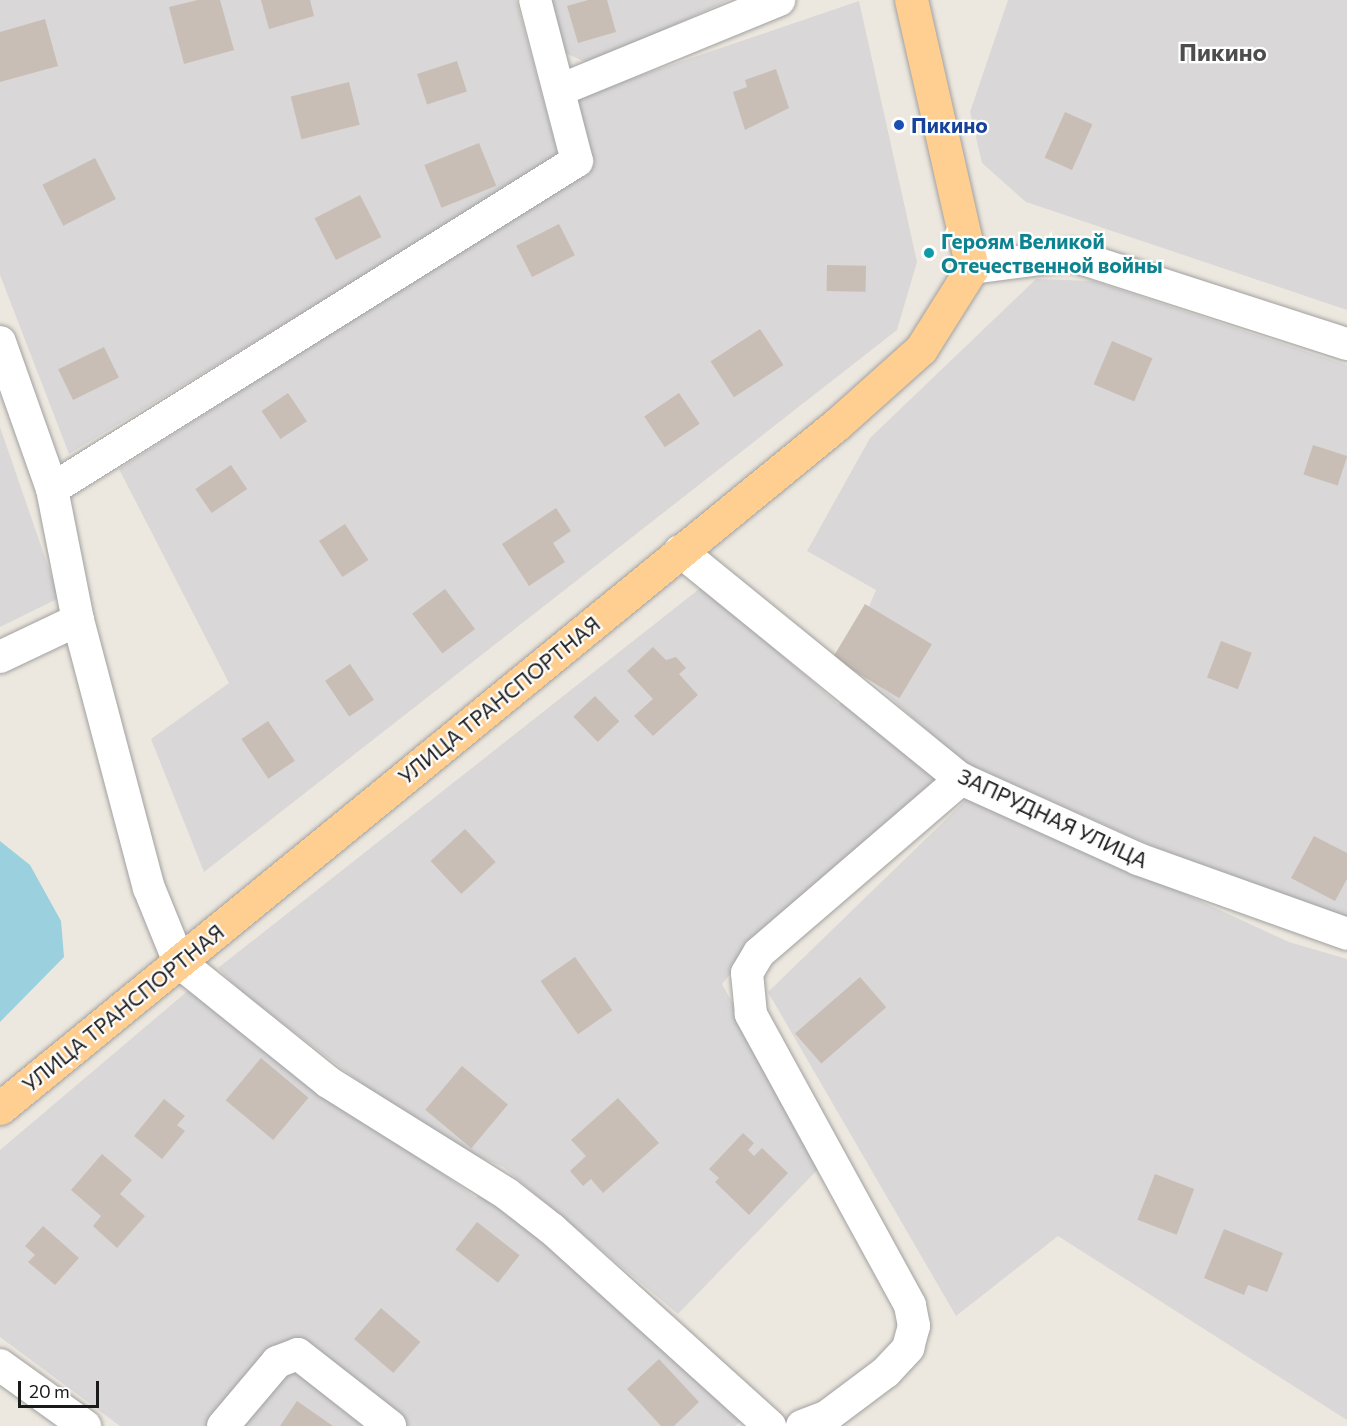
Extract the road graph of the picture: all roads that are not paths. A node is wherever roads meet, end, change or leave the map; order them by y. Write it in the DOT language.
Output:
graph roads {
  1 [pos="535,0"];
  2 [pos="779,0"];
  3 [pos="911,0"];
  4 [pos="560,90"];
  5 [pos="972,268"];
  6 [pos="0,342"];
  7 [pos="1347,344"];
  8 [pos="52,489"];
  9 [pos="680,551"];
  10 [pos="78,620"];
  11 [pos="0,657"];
  12 [pos="961,779"];
  13 [pos="1347,934"];
  14 [pos="179,962"];
  15 [pos="0,1108"];
  16 [pos="0,1365"];
  17 [pos="85,1426"];
  18 [pos="223,1426"];
  19 [pos="390,1426"];
  20 [pos="770,1426"];
  21 [pos="802,1426"];
  1 -- 4 [label="street"];
  2 -- 4 [label="street"];
  3 -- 5 [label="main road"];
  4 -- 8 [label="street"];
  5 -- 7 [label="street"];
  5 -- 9 [label="main road, УЛИЦА ТРАНСПОРТНАЯ"];
  6 -- 8 [label="street"];
  8 -- 10 [label="street"];
  9 -- 12 [label="street, ЗАПРУДНАЯ УЛИЦА"];
  9 -- 14 [label="main road, УЛИЦА ТРАНСПОРТНАЯ"];
  10 -- 11 [label="street"];
  10 -- 14 [label="street"];
  12 -- 13 [label="street, ЗАПРУДНАЯ УЛИЦА"];
  12 -- 21 [label="street"];
  14 -- 15 [label="main road, УЛИЦА ТРАНСПОРТНАЯ"];
  14 -- 20 [label="street"];
  16 -- 17 [label="street"];
  18 -- 19 [label="street"];
}
